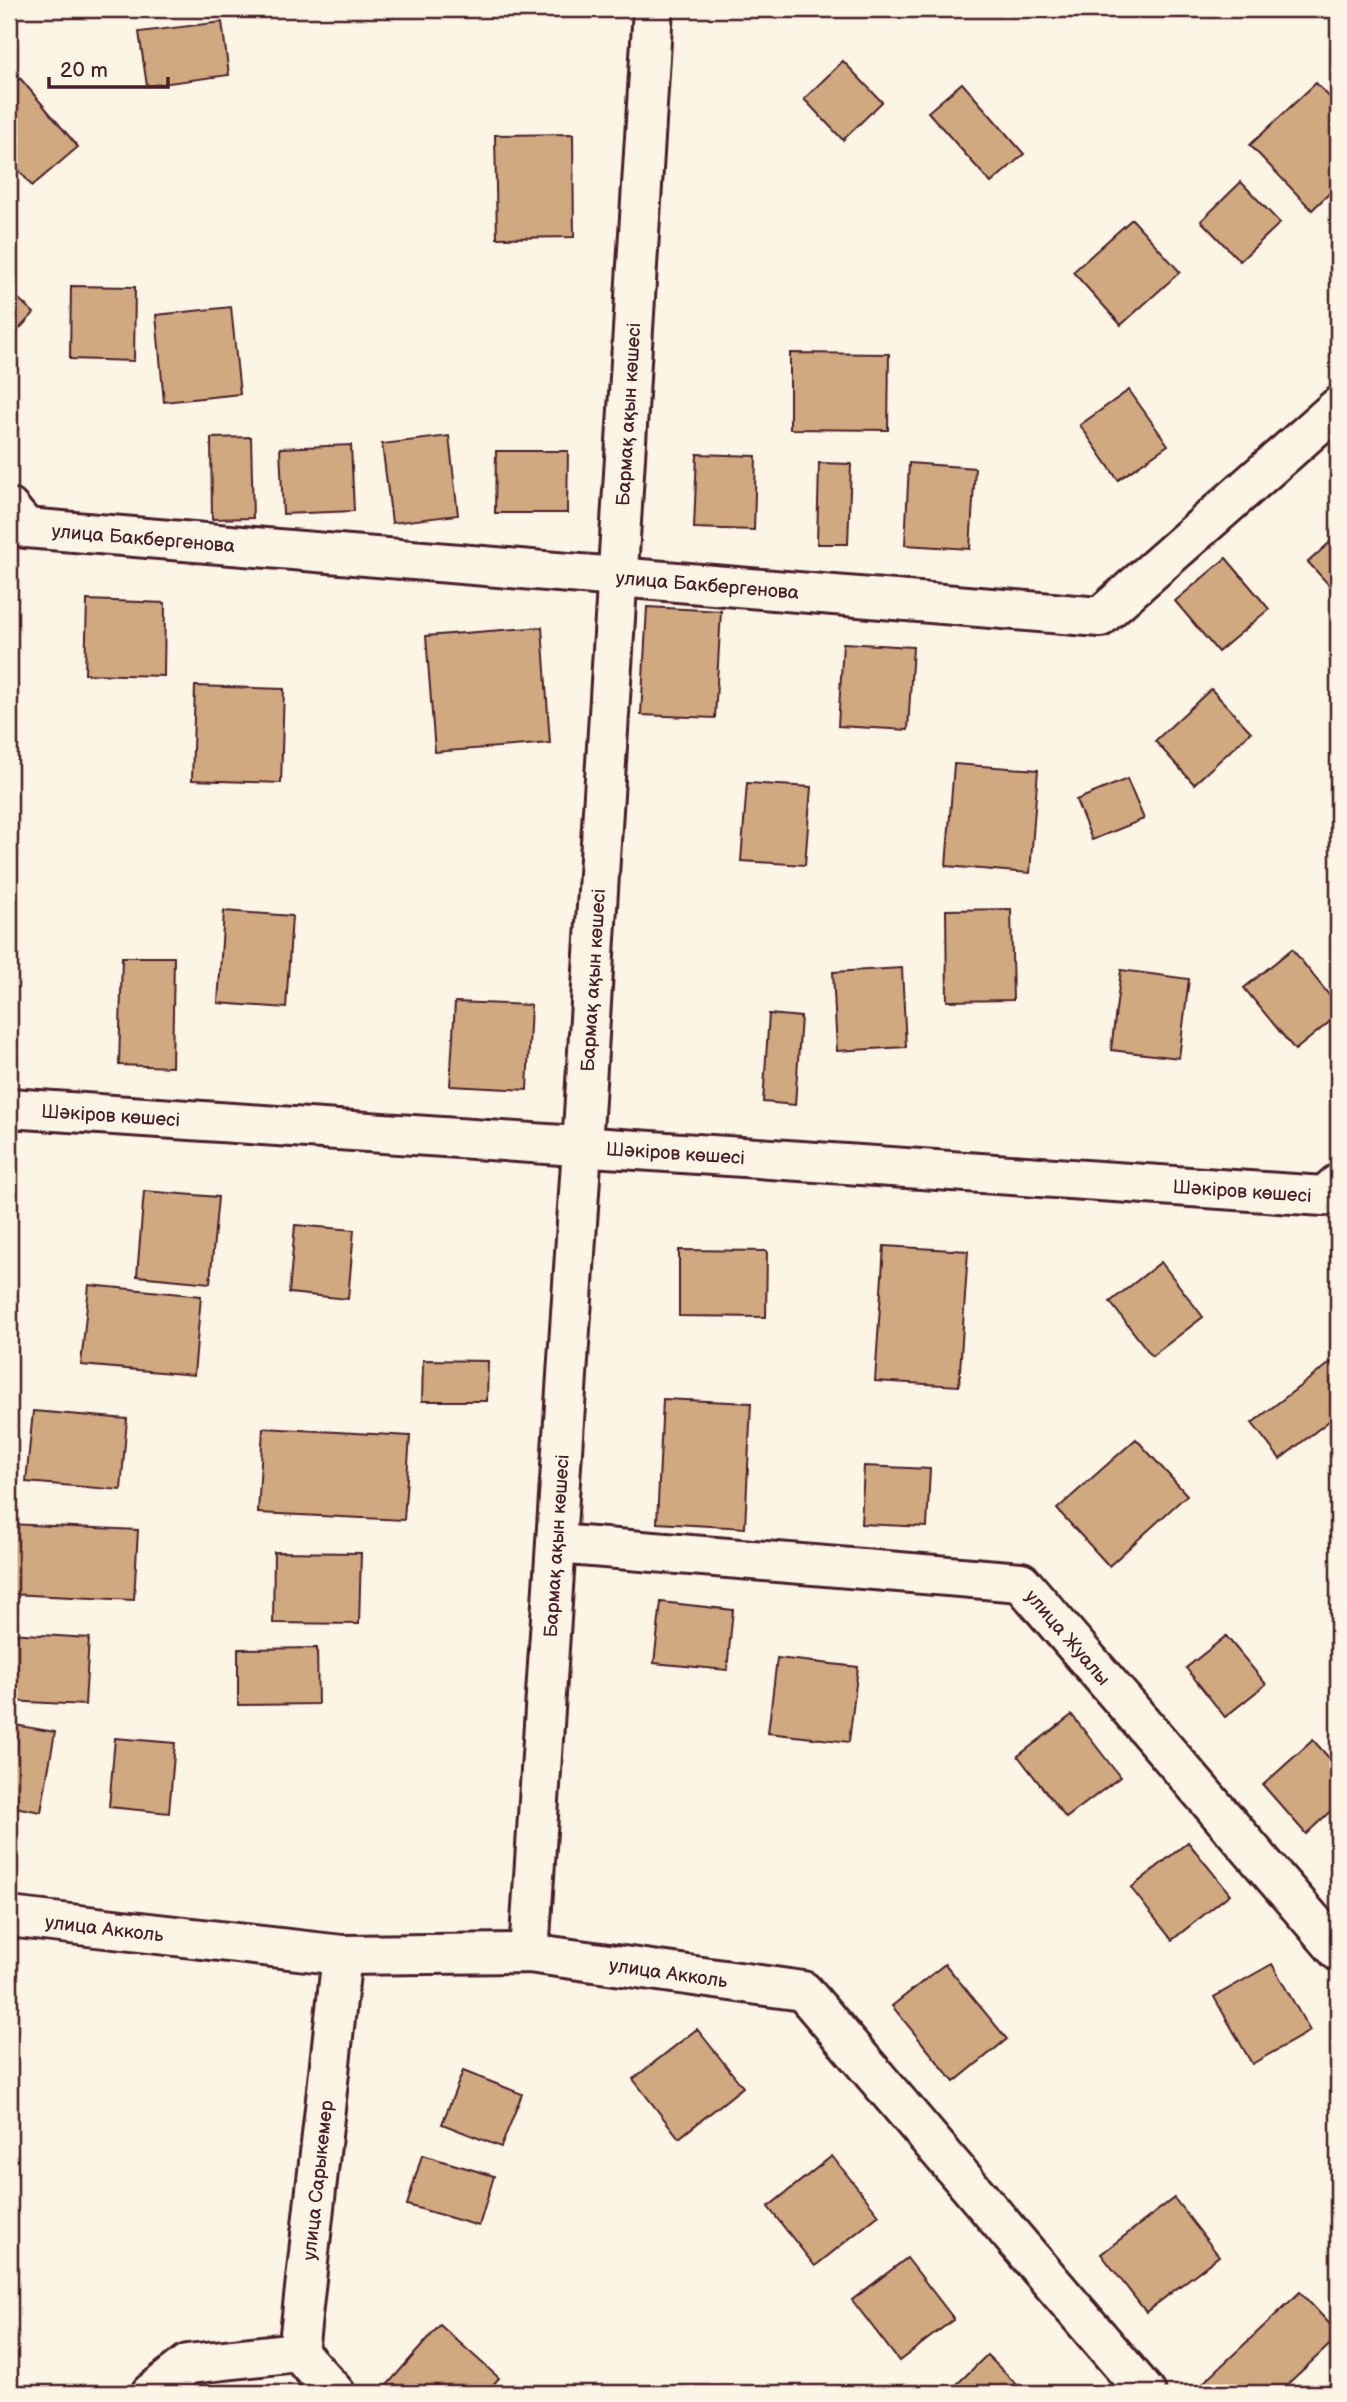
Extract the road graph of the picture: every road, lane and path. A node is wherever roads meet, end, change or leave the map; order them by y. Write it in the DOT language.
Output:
graph roads {
  1 [pos="653,9"];
  2 [pos="1338,407"];
  3 [pos="9,508"];
  4 [pos="618,577"];
  5 [pos="9,1108"];
  6 [pos="582,1147"];
  7 [pos="1333,1198"];
  8 [pos="556,1544"];
  9 [pos="9,1917"];
  10 [pos="1338,1951"];
  11 [pos="529,1953"];
  12 [pos="342,1955"];
  13 [pos="298,2352"];
  14 [pos="151,2393"];
  15 [pos="335,2393"];
  16 [pos="1146,2393"];
  1 -- 4 [label="street, Бармақ ақын көшесі"];
  2 -- 4 [label="street, улица Бакбергенова"];
  3 -- 4 [label="street, улица Бакбергенова"];
  4 -- 6 [label="street, Бармақ ақын көшесі"];
  5 -- 6 [label="street, Шәкіров көшесі"];
  6 -- 7 [label="street, Шәкіров көшесі"];
  6 -- 8 [label="street, Бармақ ақын көшесі"];
  8 -- 10 [label="street, улица Жуалы"];
  8 -- 11 [label="street, Бармақ ақын көшесі"];
  9 -- 12 [label="street, улица Акколь"];
  11 -- 12 [label="street, улица Акколь"];
  11 -- 16 [label="street, улица Акколь"];
  12 -- 13 [label="street, улица Сарыкемер"];
  13 -- 14 [label="street"];
  13 -- 15 [label="street"];
}
